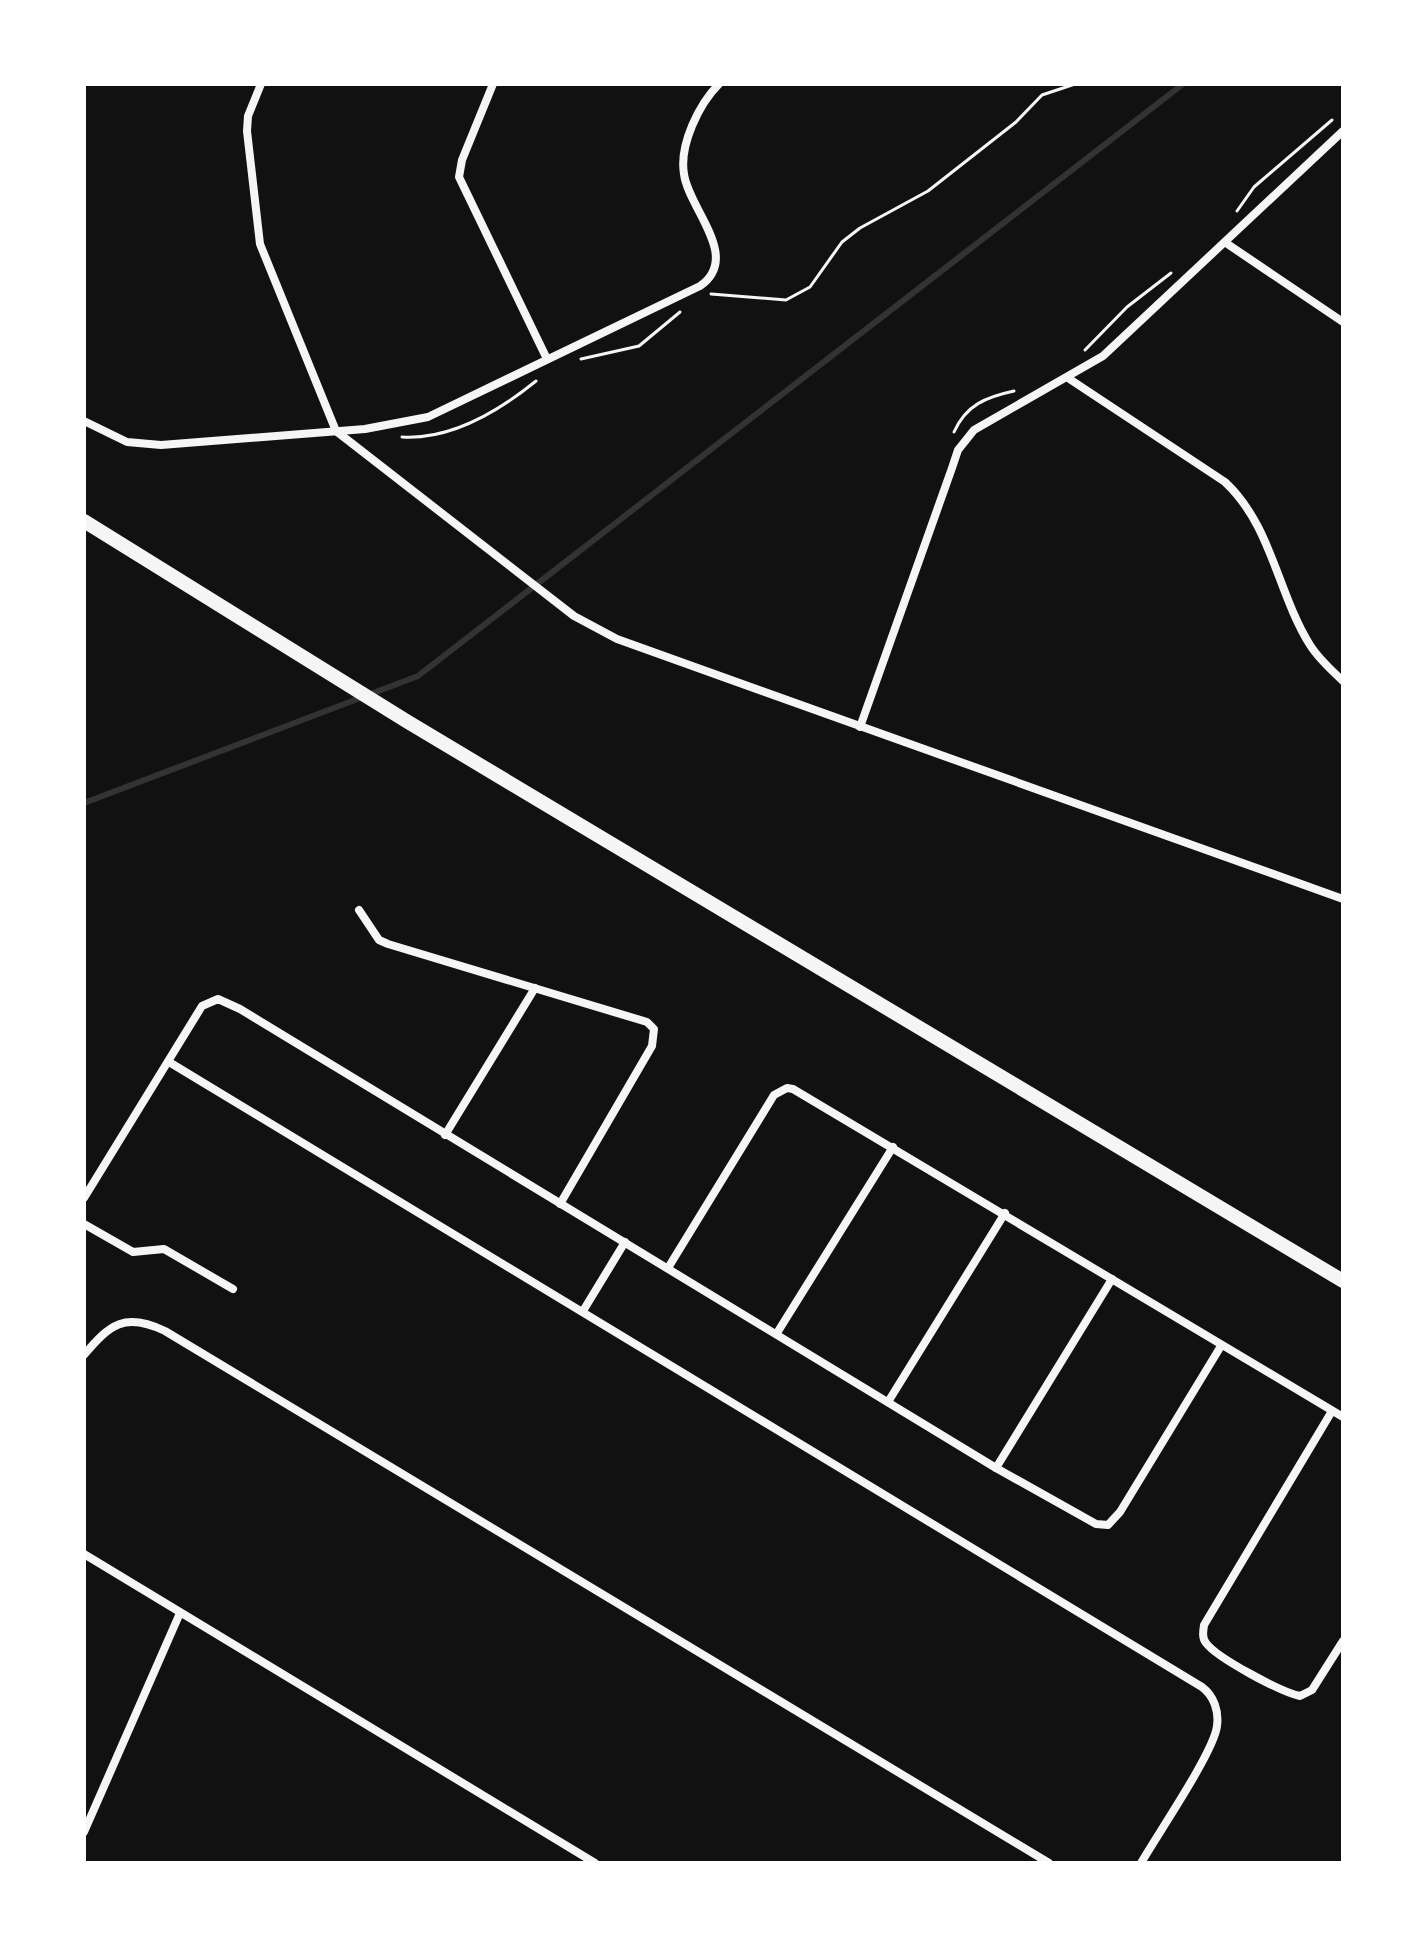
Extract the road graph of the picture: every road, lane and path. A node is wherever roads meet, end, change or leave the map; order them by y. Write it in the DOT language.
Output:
graph roads {
  1 [pos="261,84"];
  2 [pos="493,84"];
  3 [pos="719,84"];
  4 [pos="1075,84"];
  5 [pos="1335,119"];
  6 [pos="1343,131"];
  7 [pos="1236,214"];
  8 [pos="1226,243"];
  9 [pos="1177,270"];
  10 [pos="700,299"];
  11 [pos="688,305"];
  12 [pos="1343,322"];
  13 [pos="1079,356"];
  14 [pos="547,359"];
  15 [pos="569,361"];
  16 [pos="545,374"];
  17 [pos="1068,378"];
  18 [pos="1023,389"];
  19 [pos="84,421"];
  20 [pos="336,431"];
  21 [pos="392,436"];
  22 [pos="949,444"];
  23 [pos="84,521"];
  24 [pos="1343,681"];
  25 [pos="860,727"];
  26 [pos="1343,899"];
  27 [pos="359,910"];
  28 [pos="535,988"];
  29 [pos="169,1062"];
  30 [pos="445,1135"];
  31 [pos="893,1147"];
  32 [pos="84,1198"];
  33 [pos="560,1204"];
  34 [pos="1005,1213"];
  35 [pos="84,1224"];
  36 [pos="625,1242"];
  37 [pos="668,1268"];
  38 [pos="1112,1279"];
  39 [pos="1343,1281"];
  40 [pos="233,1289"];
  41 [pos="583,1311"];
  42 [pos="777,1333"];
  43 [pos="1221,1346"];
  44 [pos="84,1355"];
  45 [pos="888,1402"];
  46 [pos="1332,1411"];
  47 [pos="1343,1417"];
  48 [pos="996,1468"];
  49 [pos="84,1554"];
  50 [pos="180,1613"];
  51 [pos="1343,1641"];
  52 [pos="84,1832"];
  53 [pos="592,1862"];
  54 [pos="1049,1863"];
  55 [pos="1141,1863"];
  1 -- 20 [label="street"];
  2 -- 14 [label="street"];
  3 -- 14 [label="street"];
  4 -- 10 [label="path"];
  5 -- 7 [label="path"];
  6 -- 8 [label="street"];
  8 -- 12 [label="street"];
  8 -- 17 [label="street"];
  9 -- 13 [label="path"];
  11 -- 15 [label="path"];
  14 -- 20 [label="street"];
  16 -- 21 [label="path"];
  17 -- 24 [label="street"];
  17 -- 25 [label="street"];
  18 -- 22 [label="path"];
  19 -- 20 [label="street"];
  20 -- 25 [label="street"];
  23 -- 39 [label="main road"];
  25 -- 26 [label="street"];
  27 -- 28 [label="street"];
  28 -- 30 [label="street"];
  28 -- 33 [label="street"];
  29 -- 30 [label="street"];
  29 -- 32 [label="street"];
  29 -- 41 [label="street"];
  30 -- 33 [label="street"];
  31 -- 34 [label="street"];
  31 -- 37 [label="street"];
  31 -- 42 [label="street"];
  33 -- 36 [label="street"];
  34 -- 38 [label="street"];
  34 -- 45 [label="street"];
  35 -- 40 [label="street"];
  36 -- 37 [label="street"];
  36 -- 41 [label="street"];
  37 -- 42 [label="street"];
  38 -- 43 [label="street"];
  38 -- 48 [label="street"];
  41 -- 55 [label="street"];
  42 -- 45 [label="street"];
  43 -- 46 [label="street"];
  43 -- 48 [label="street"];
  44 -- 54 [label="street"];
  45 -- 48 [label="street"];
  46 -- 47 [label="street"];
  46 -- 51 [label="street"];
  49 -- 50 [label="street"];
  50 -- 52 [label="street"];
  50 -- 53 [label="street"];
}
